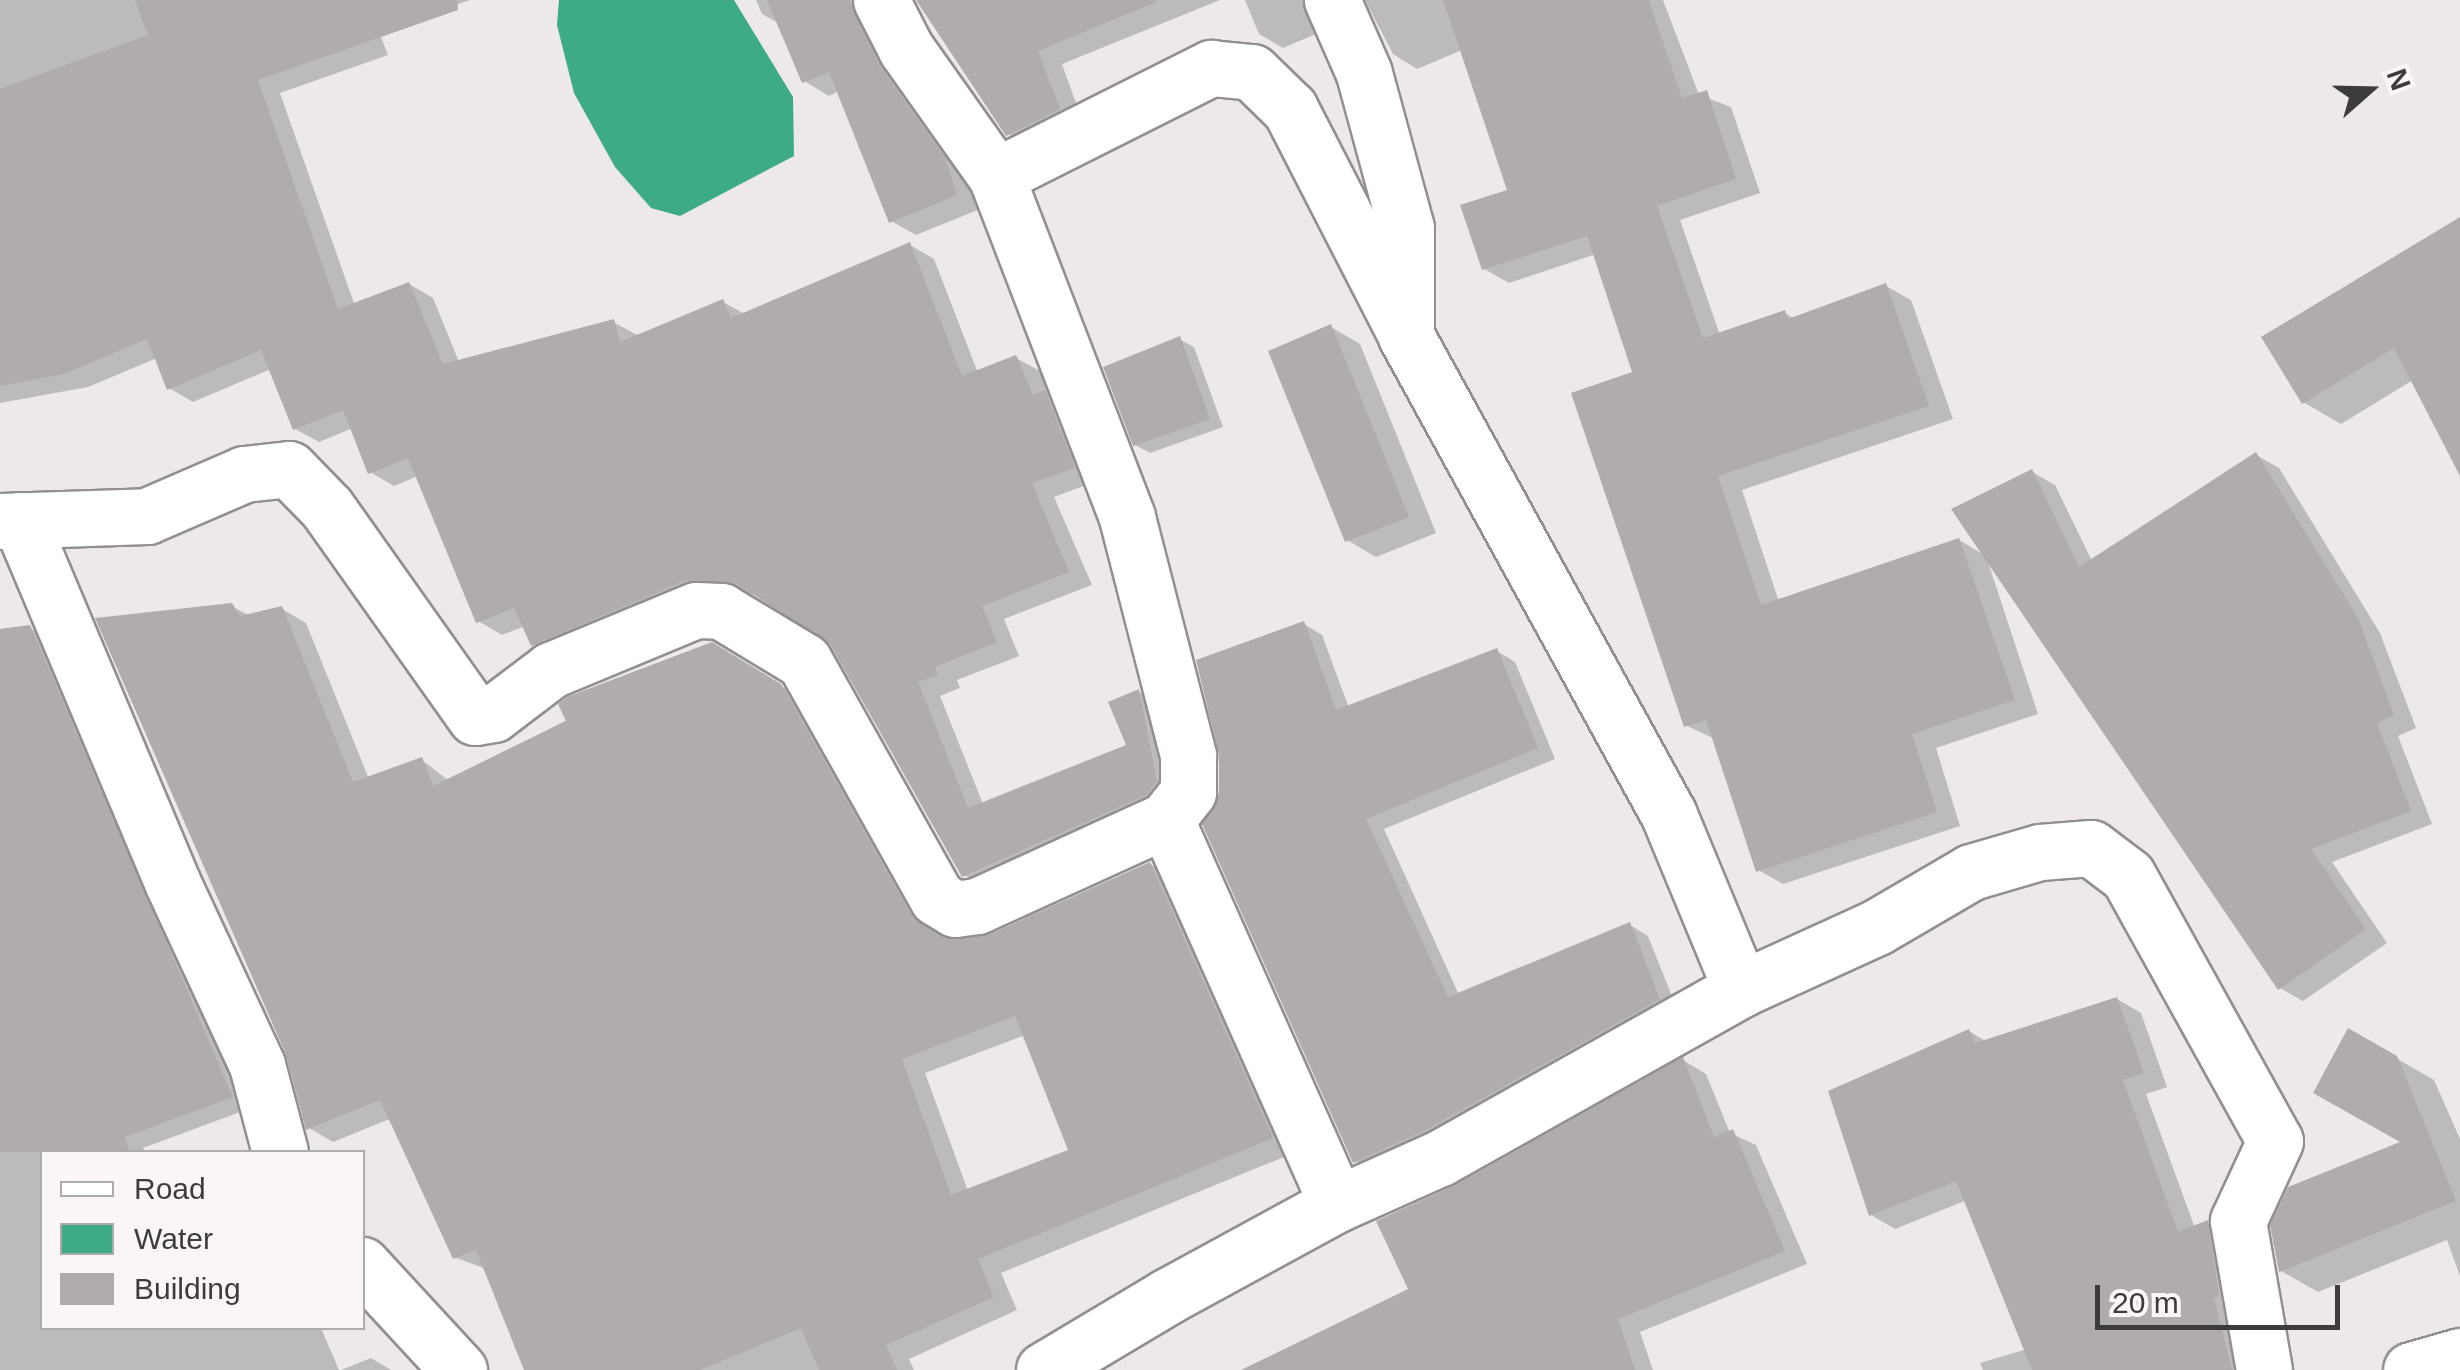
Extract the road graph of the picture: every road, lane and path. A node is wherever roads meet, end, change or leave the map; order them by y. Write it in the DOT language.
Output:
graph roads {
  1 [pos="881,0"];
  2 [pos="1332,0"];
  3 [pos="996,176"];
  4 [pos="1406,336"];
  5 [pos="10,520"];
  6 [pos="1166,820"];
  7 [pos="1741,989"];
  8 [pos="279,1150"];
  9 [pos="1337,1204"];
  10 [pos="365,1269"];
  11 [pos="2460,1356"];
  12 [pos="459,1370"];
  13 [pos="1044,1370"];
  14 [pos="2264,1370"];
  15 [pos="2411,1370"];
  1 -- 3 [label="street"];
  2 -- 4 [label="street"];
  3 -- 4 [label="street"];
  3 -- 6 [label="street"];
  4 -- 7 [label="street"];
  5 -- 6 [label="street"];
  5 -- 8 [label="street"];
  6 -- 9 [label="street"];
  7 -- 9 [label="street"];
  7 -- 14 [label="street"];
  9 -- 13 [label="street"];
  10 -- 12 [label="street"];
  11 -- 15 [label="street"];
}
